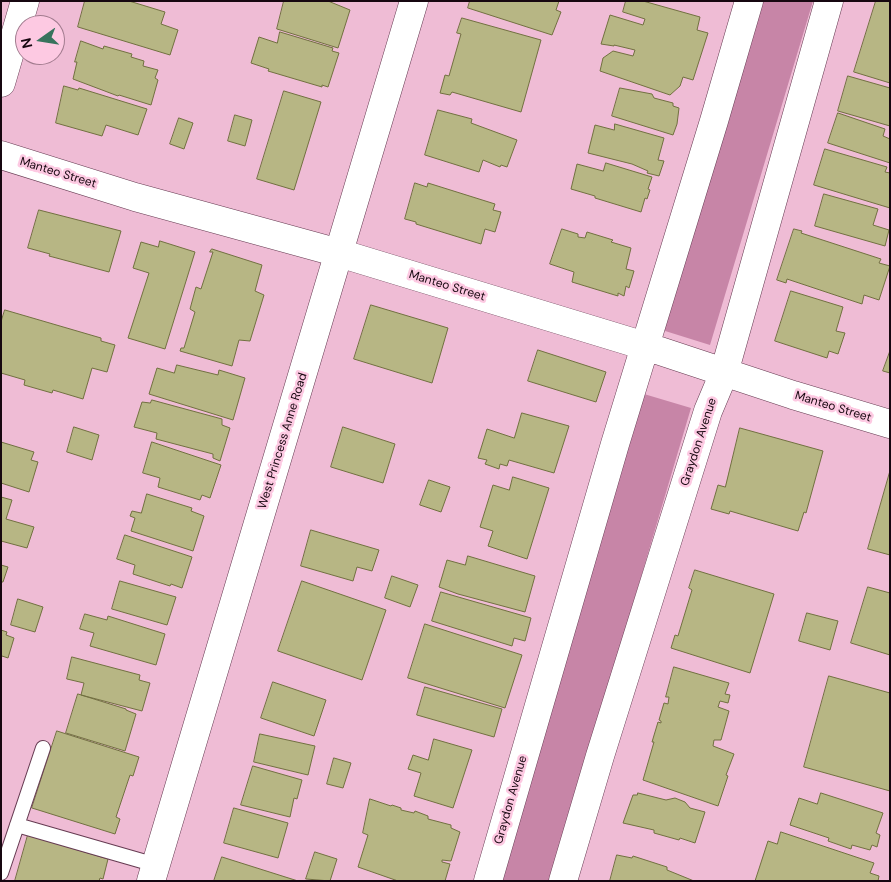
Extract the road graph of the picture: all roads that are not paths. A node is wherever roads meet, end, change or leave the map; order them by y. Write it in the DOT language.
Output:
graph roads {
  1 [pos="25,1"];
  2 [pos="414,1"];
  3 [pos="748,1"];
  4 [pos="829,1"];
  5 [pos="1,83"];
  6 [pos="1,155"];
  7 [pos="339,253"];
  8 [pos="645,346"];
  9 [pos="724,373"];
  10 [pos="890,424"];
  11 [pos="43,748"];
  12 [pos="17,825"];
  13 [pos="1,873"];
  14 [pos="153,873"];
  15 [pos="488,881"];
  16 [pos="563,881"];
  1 -- 5 [label="street"];
  2 -- 7 [label="street, West Princess Anne Road"];
  3 -- 8 [label="street, Graydon Avenue"];
  4 -- 9 [label="street, Graydon Avenue"];
  6 -- 7 [label="street, Manteo Street"];
  7 -- 8 [label="street, Manteo Street"];
  7 -- 14 [label="street, West Princess Anne Road"];
  8 -- 9 [label="street, Manteo Street"];
  8 -- 15 [label="street, Graydon Avenue"];
  9 -- 10 [label="street, Manteo Street"];
  9 -- 16 [label="street, Graydon Avenue"];
  11 -- 12 [label="lane"];
  12 -- 13 [label="lane"];
  12 -- 14 [label="lane"];
}
